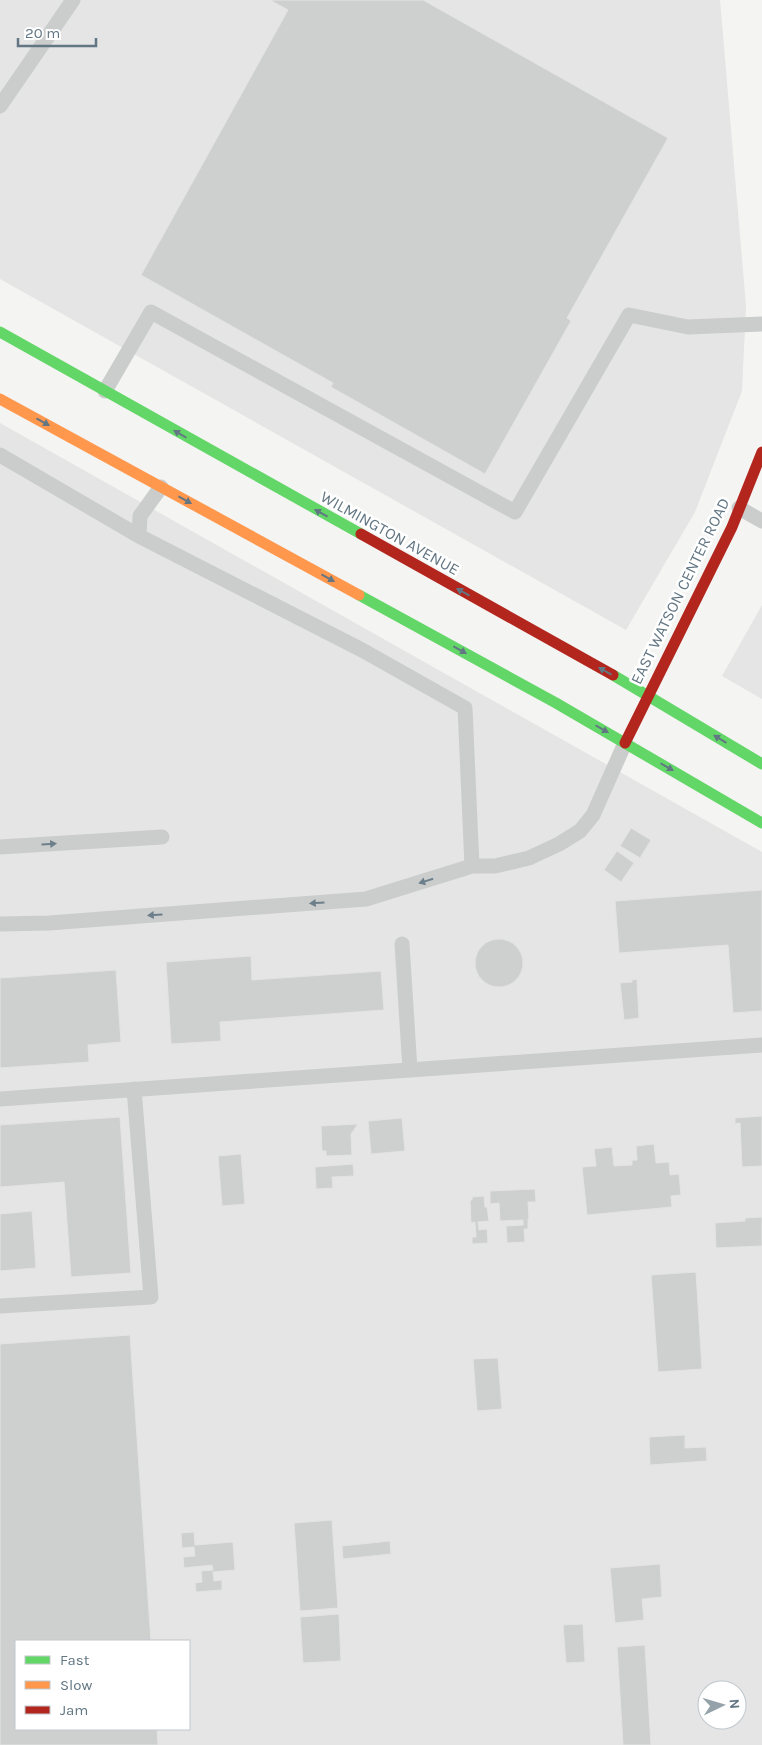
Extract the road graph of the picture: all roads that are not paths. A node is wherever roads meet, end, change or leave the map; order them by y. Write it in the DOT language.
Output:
graph roads {
  1 [pos="73,0"];
  2 [pos="0,106"];
  3 [pos="762,324"];
  4 [pos="0,332"];
  5 [pos="105,391"];
  6 [pos="0,399"];
  7 [pos="762,452"];
  8 [pos="0,455"];
  9 [pos="161,487"];
  10 [pos="739,508"];
  11 [pos="762,521"];
  12 [pos="139,536"];
  13 [pos="648,695"];
  14 [pos="625,743"];
  15 [pos="762,764"];
  16 [pos="762,822"];
  17 [pos="162,837"];
  18 [pos="0,847"];
  19 [pos="472,866"];
  20 [pos="0,924"];
  21 [pos="402,944"];
  22 [pos="762,1045"];
  23 [pos="410,1070"];
  24 [pos="134,1089"];
  25 [pos="0,1099"];
  26 [pos="0,1306"];
  1 -- 2 [label="lane"];
  3 -- 5 [label="lane"];
  4 -- 5 [label="main road, WILMINGTON AVENUE"];
  13 -- 5 [label="main road, WILMINGTON AVENUE, one-way"];
  6 -- 9 [label="main road, one-way"];
  7 -- 10 [label="main road, EAST WATSON CENTER ROAD"];
  8 -- 12 [label="lane"];
  9 -- 12 [label="lane"];
  9 -- 14 [label="main road, one-way"];
  10 -- 11 [label="lane"];
  10 -- 13 [label="main road, EAST WATSON CENTER ROAD"];
  12 -- 19 [label="lane"];
  13 -- 14 [label="main road, EAST WATSON CENTER ROAD"];
  15 -- 13 [label="main road, WILMINGTON AVENUE, one-way"];
  14 -- 16 [label="main road, one-way"];
  14 -- 19 [label="lane"];
  18 -- 17 [label="lane, one-way"];
  19 -- 20 [label="lane, one-way"];
  21 -- 23 [label="lane"];
  22 -- 23 [label="lane"];
  23 -- 24 [label="lane"];
  24 -- 25 [label="lane"];
  24 -- 26 [label="lane"];
}
